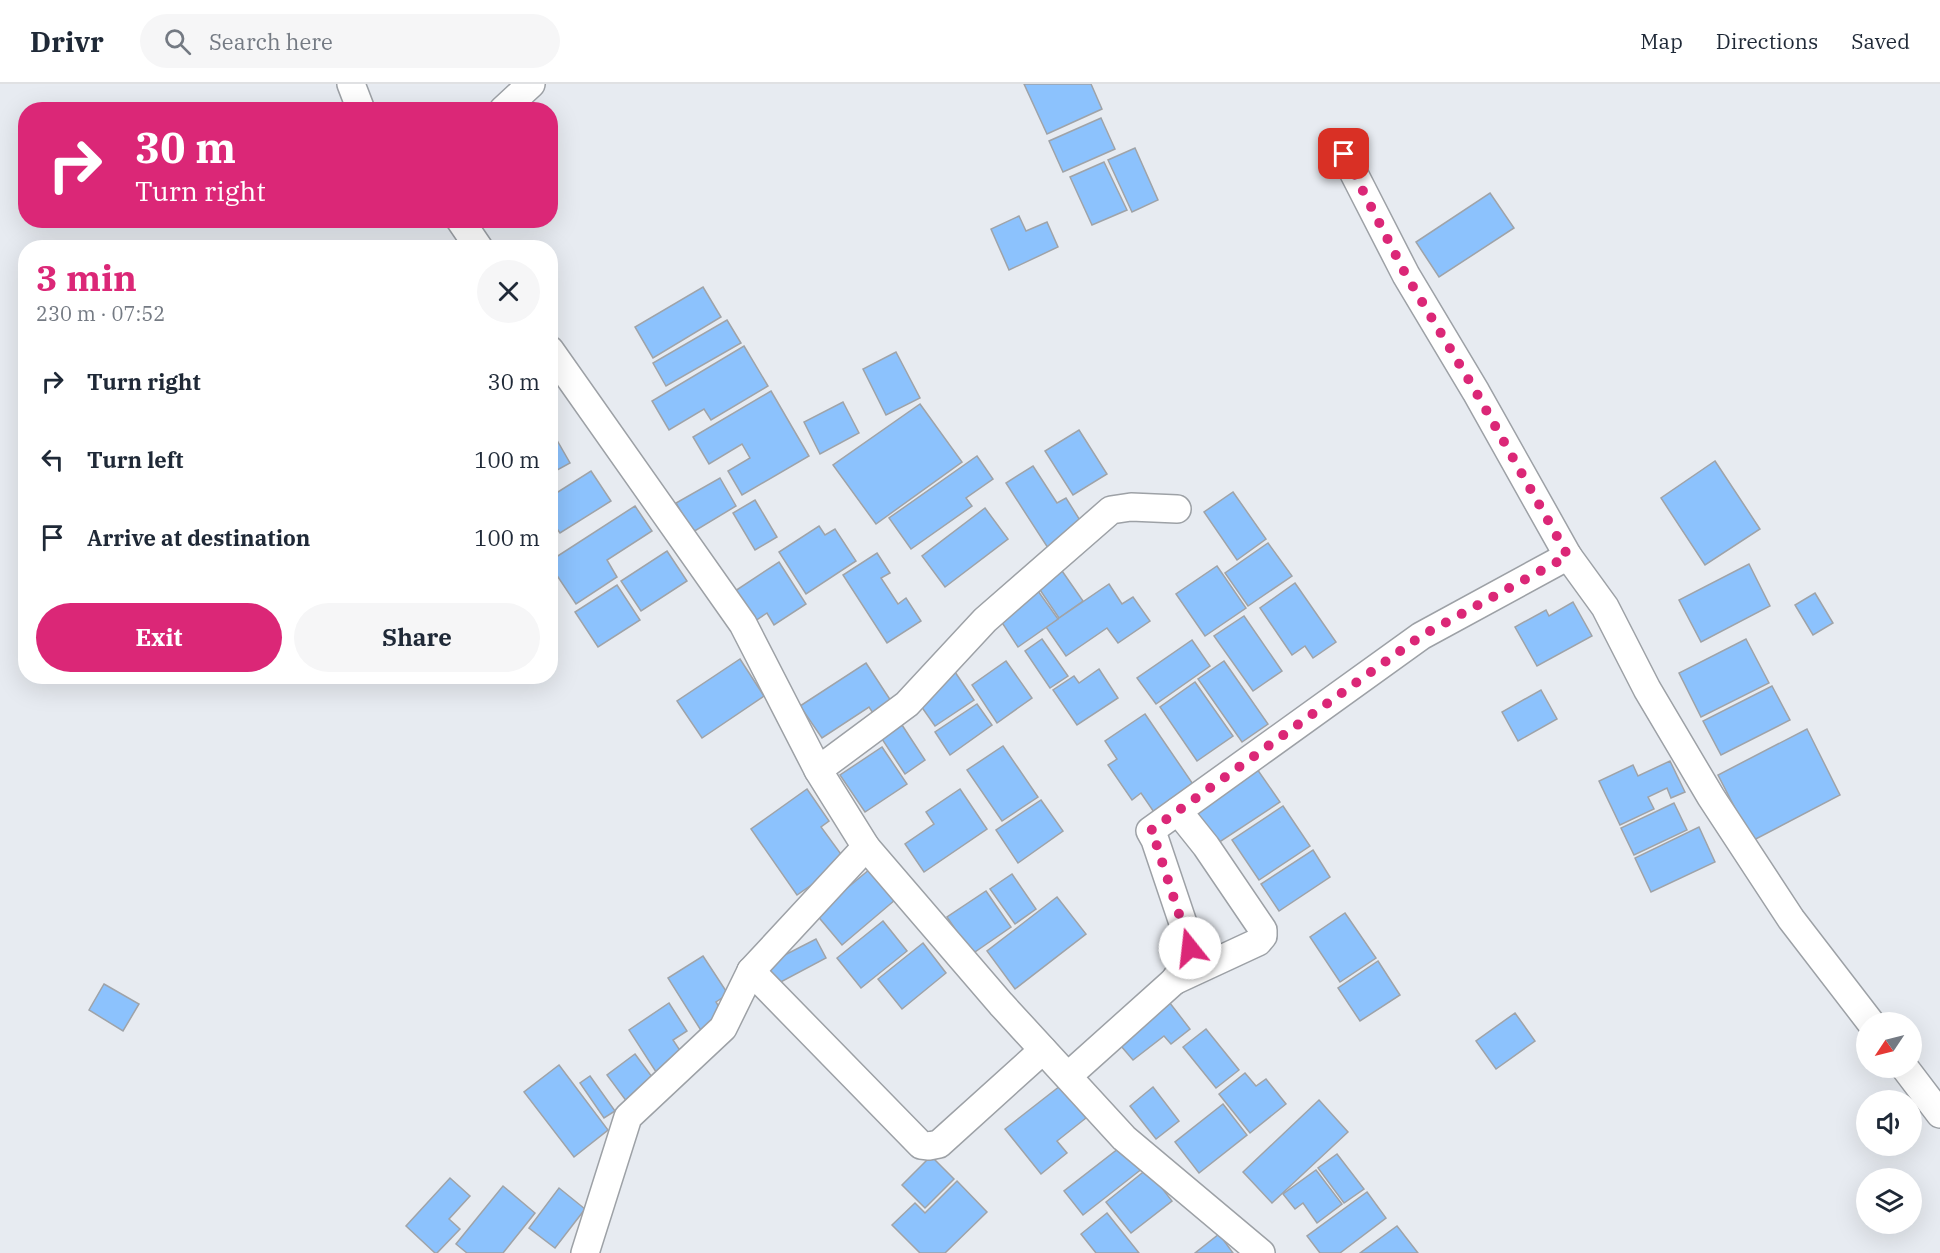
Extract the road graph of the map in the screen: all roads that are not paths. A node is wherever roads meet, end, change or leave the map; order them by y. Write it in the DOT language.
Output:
graph roads {
  1 [pos="351,84"];
  2 [pos="531,84"];
  3 [pos="358,102"];
  4 [pos="512,102"];
  5 [pos="1344,154"];
  6 [pos="558,361"];
  7 [pos="1177,509"];
  8 [pos="1568,556"];
  9 [pos="818,770"];
  10 [pos="1178,811"];
  11 [pos="866,847"];
  12 [pos="751,971"];
  13 [pos="1174,981"];
  14 [pos="1863,1012"];
  15 [pos="1043,1050"];
  16 [pos="1068,1076"];
  17 [pos="1913,1078"];
  18 [pos="1940,1114"];
  19 [pos="585,1253"];
  20 [pos="1261,1253"];
  1 -- 3 [label="street"];
  2 -- 4 [label="street"];
  5 -- 8 [label="street"];
  6 -- 9 [label="street"];
  7 -- 9 [label="street"];
  8 -- 10 [label="street"];
  8 -- 14 [label="street"];
  9 -- 11 [label="street"];
  10 -- 13 [label="street"];
  10 -- 13 [label="street"];
  11 -- 12 [label="street"];
  11 -- 15 [label="street"];
  12 -- 15 [label="street"];
  12 -- 19 [label="street"];
  13 -- 16 [label="street"];
  15 -- 16 [label="street"];
  16 -- 20 [label="street"];
  17 -- 18 [label="street"];
}
